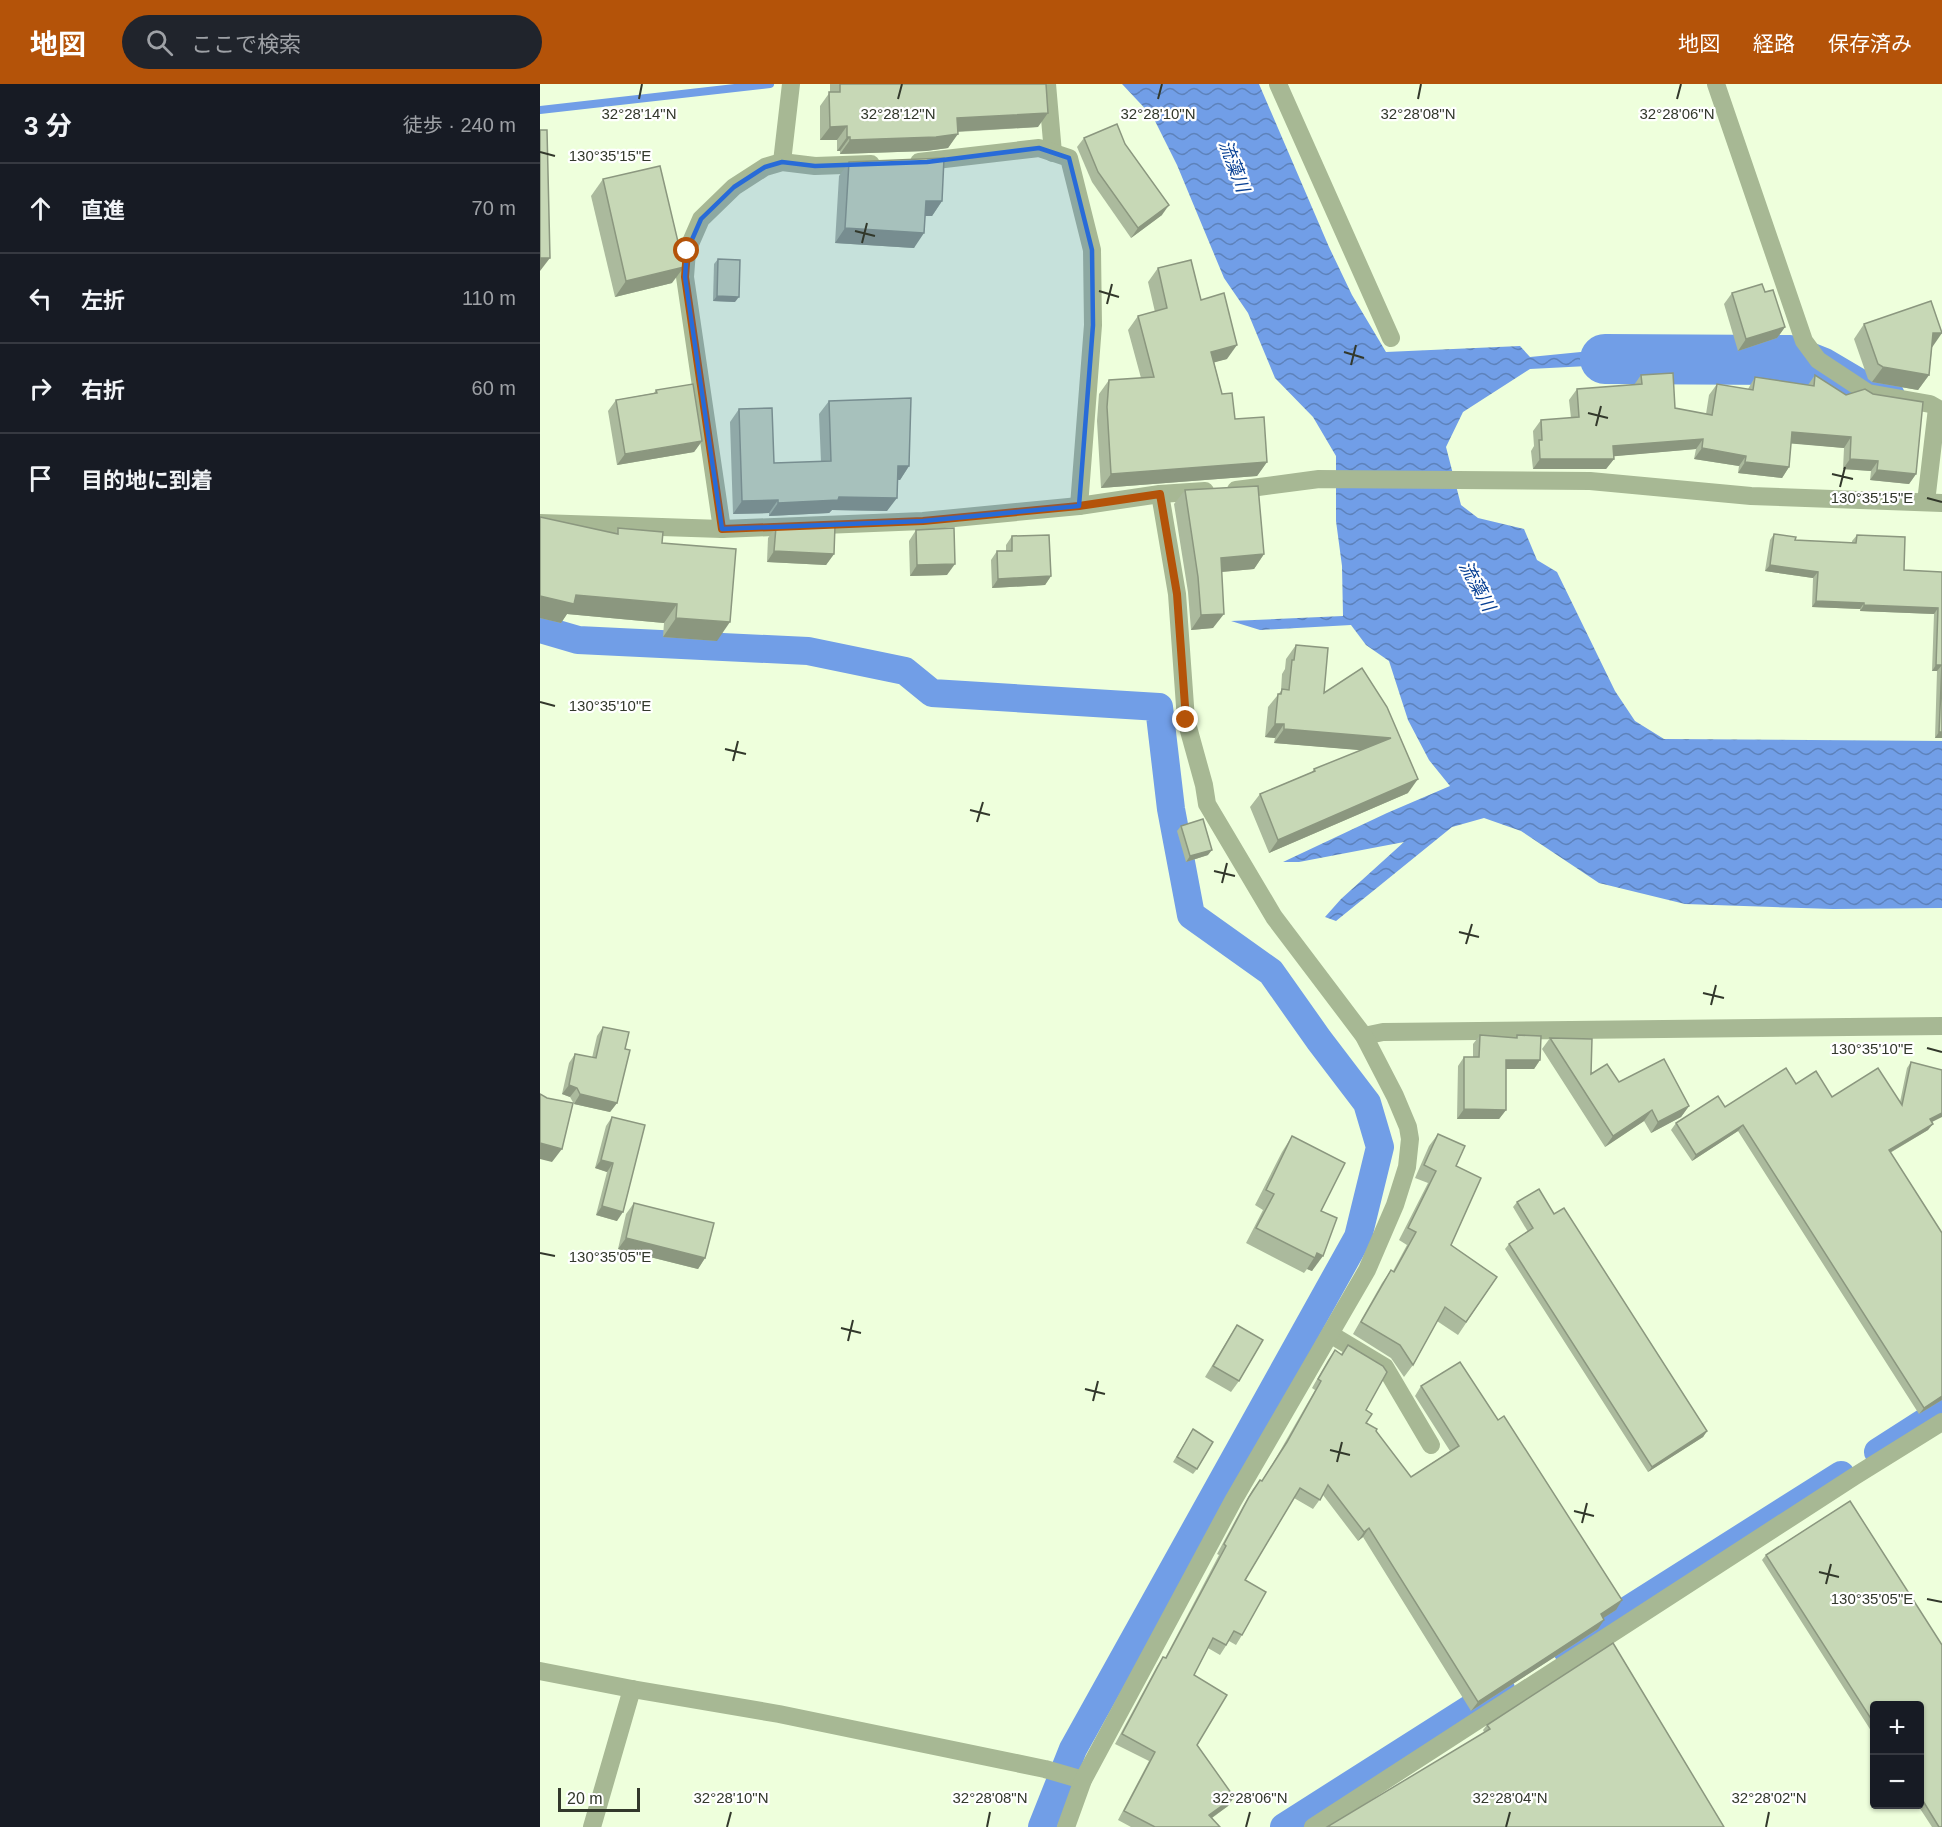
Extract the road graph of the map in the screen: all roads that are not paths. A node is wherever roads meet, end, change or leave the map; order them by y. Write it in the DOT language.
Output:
graph roads {
  1 [pos="1047,84"];
  2 [pos="1278,84"];
  3 [pos="1716,84"];
  4 [pos="790,90"];
  5 [pos="1053,153"];
  6 [pos="782,162"];
  7 [pos="1391,338"];
  8 [pos="1160,494"];
  9 [pos="1934,503"];
  10 [pos="1079,506"];
  11 [pos="540,523"];
  12 [pos="722,529"];
  13 [pos="1942,1026"];
  14 [pos="1364,1036"];
  15 [pos="1330,1334"];
  16 [pos="1942,1422"];
  17 [pos="1431,1445"];
  18 [pos="540,1671"];
  19 [pos="632,1689"];
  20 [pos="1079,1779"];
  21 [pos="592,1827"];
  22 [pos="1066,1827"];
  23 [pos="1313,1827"];
  1 -- 5 [label="street"];
  2 -- 7 [label="street"];
  3 -- 9 [label="street"];
  4 -- 6 [label="street"];
  5 -- 6 [label="street"];
  5 -- 10 [label="street"];
  6 -- 12 [label="street"];
  8 -- 9 [label="street"];
  8 -- 10 [label="street"];
  8 -- 14 [label="street"];
  10 -- 12 [label="street"];
  11 -- 12 [label="street"];
  13 -- 14 [label="street"];
  14 -- 15 [label="street"];
  15 -- 17 [label="street"];
  15 -- 20 [label="street"];
  16 -- 23 [label="street"];
  18 -- 19 [label="street"];
  19 -- 20 [label="street"];
  19 -- 21 [label="street"];
  20 -- 22 [label="street"];
}
